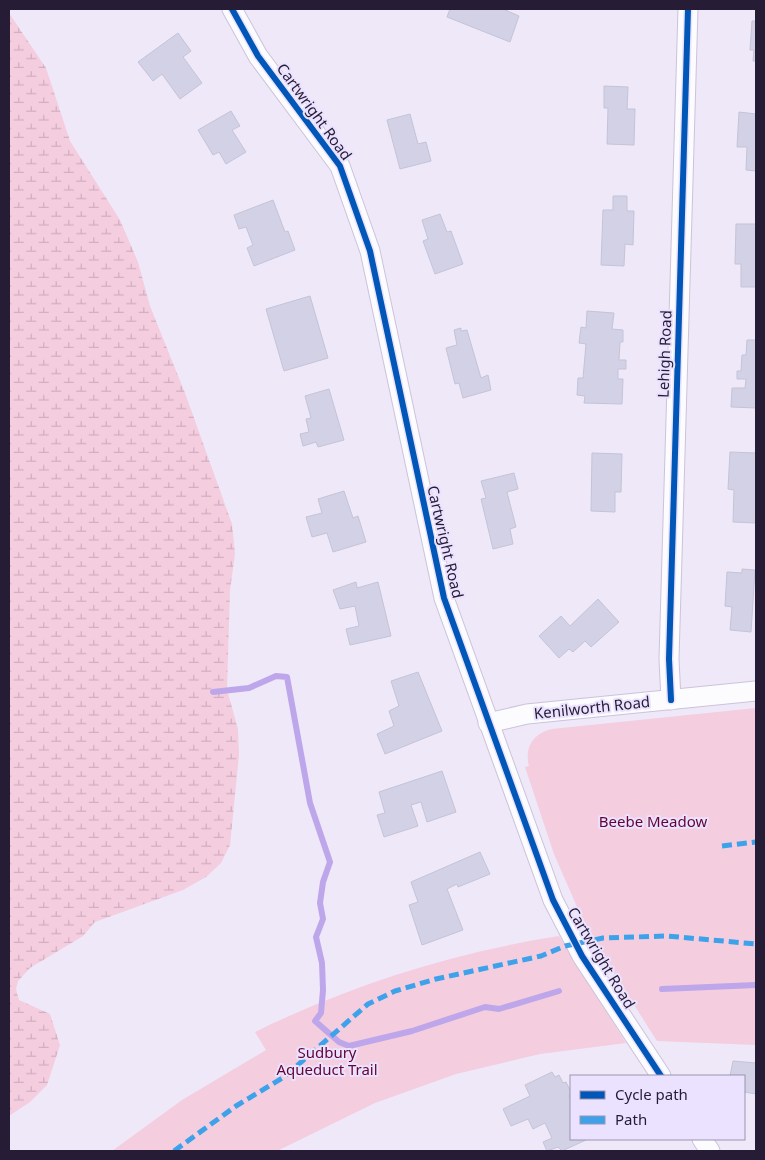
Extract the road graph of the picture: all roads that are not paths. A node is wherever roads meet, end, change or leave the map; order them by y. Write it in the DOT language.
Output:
graph roads {
  1 [pos="232,9"];
  2 [pos="688,9"];
  3 [pos="756,692"];
  4 [pos="671,700"];
  5 [pos="488,723"];
  6 [pos="660,1075"];
  7 [pos="703,1140"];
  8 [pos="710,1151"];
  1 -- 5 [label="street, Cartwright Road"];
  2 -- 4 [label="street, Lehigh Road"];
  3 -- 4 [label="street, Kenilworth Road"];
  4 -- 5 [label="street, Kenilworth Road"];
  5 -- 6 [label="street, Cartwright Road"];
  7 -- 8 [label="street"];
}
